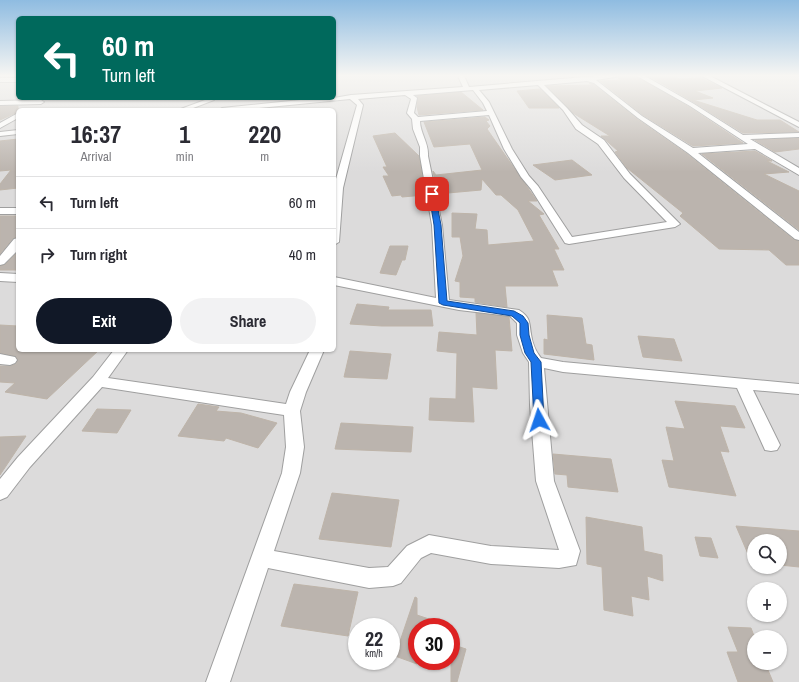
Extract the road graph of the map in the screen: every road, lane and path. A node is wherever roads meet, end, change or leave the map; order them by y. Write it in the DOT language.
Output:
graph roads {
  1 [pos="359,108"];
  2 [pos="411,108"];
  3 [pos="489,108"];
  4 [pos="564,108"];
  5 [pos="629,108"];
  6 [pos="696,108"];
  7 [pos="766,108"];
  8 [pos="492,113"];
  9 [pos="16,116"];
  10 [pos="416,119"];
  11 [pos="799,125"];
  12 [pos="0,126"];
  13 [pos="16,132"];
  14 [pos="0,134"];
  15 [pos="799,135"];
  16 [pos="742,137"];
  17 [pos="757,146"];
  18 [pos="690,151"];
  19 [pos="799,172"];
  20 [pos="0,211"];
  21 [pos="16,211"];
  22 [pos="336,215"];
  23 [pos="799,237"];
  24 [pos="16,244"];
  25 [pos="0,262"];
  26 [pos="0,277"];
  27 [pos="16,278"];
  28 [pos="336,281"];
  29 [pos="443,303"];
  30 [pos="120,352"];
  31 [pos="316,352"];
  32 [pos="536,362"];
  33 [pos="98,382"];
  34 [pos="743,385"];
  35 [pos="799,389"];
  36 [pos="292,411"];
  37 [pos="771,446"];
  38 [pos="0,492"];
  39 [pos="262,558"];
  40 [pos="218,682"];
  1 -- 22 [label="street"];
  2 -- 10 [label="street"];
  3 -- 8 [label="street"];
  4 -- 8 [label="street"];
  5 -- 18 [label="street"];
  6 -- 16 [label="street"];
  7 -- 11 [label="street"];
  8 -- 10 [label="street"];
  9 -- 12 [label="street"];
  10 -- 29 [label="street"];
  13 -- 14 [label="street"];
  15 -- 16 [label="street"];
  16 -- 17 [label="street"];
  17 -- 18 [label="street"];
  17 -- 19 [label="street"];
  18 -- 23 [label="street"];
  20 -- 21 [label="street"];
  24 -- 25 [label="street"];
  26 -- 27 [label="street"];
  28 -- 29 [label="street"];
  29 -- 32 [label="street"];
  30 -- 33 [label="street"];
  31 -- 36 [label="street"];
  32 -- 34 [label="street"];
  32 -- 39 [label="street"];
  33 -- 36 [label="street"];
  33 -- 38 [label="street"];
  34 -- 35 [label="street"];
  34 -- 37 [label="street"];
  36 -- 39 [label="street"];
  39 -- 40 [label="street"];
}
